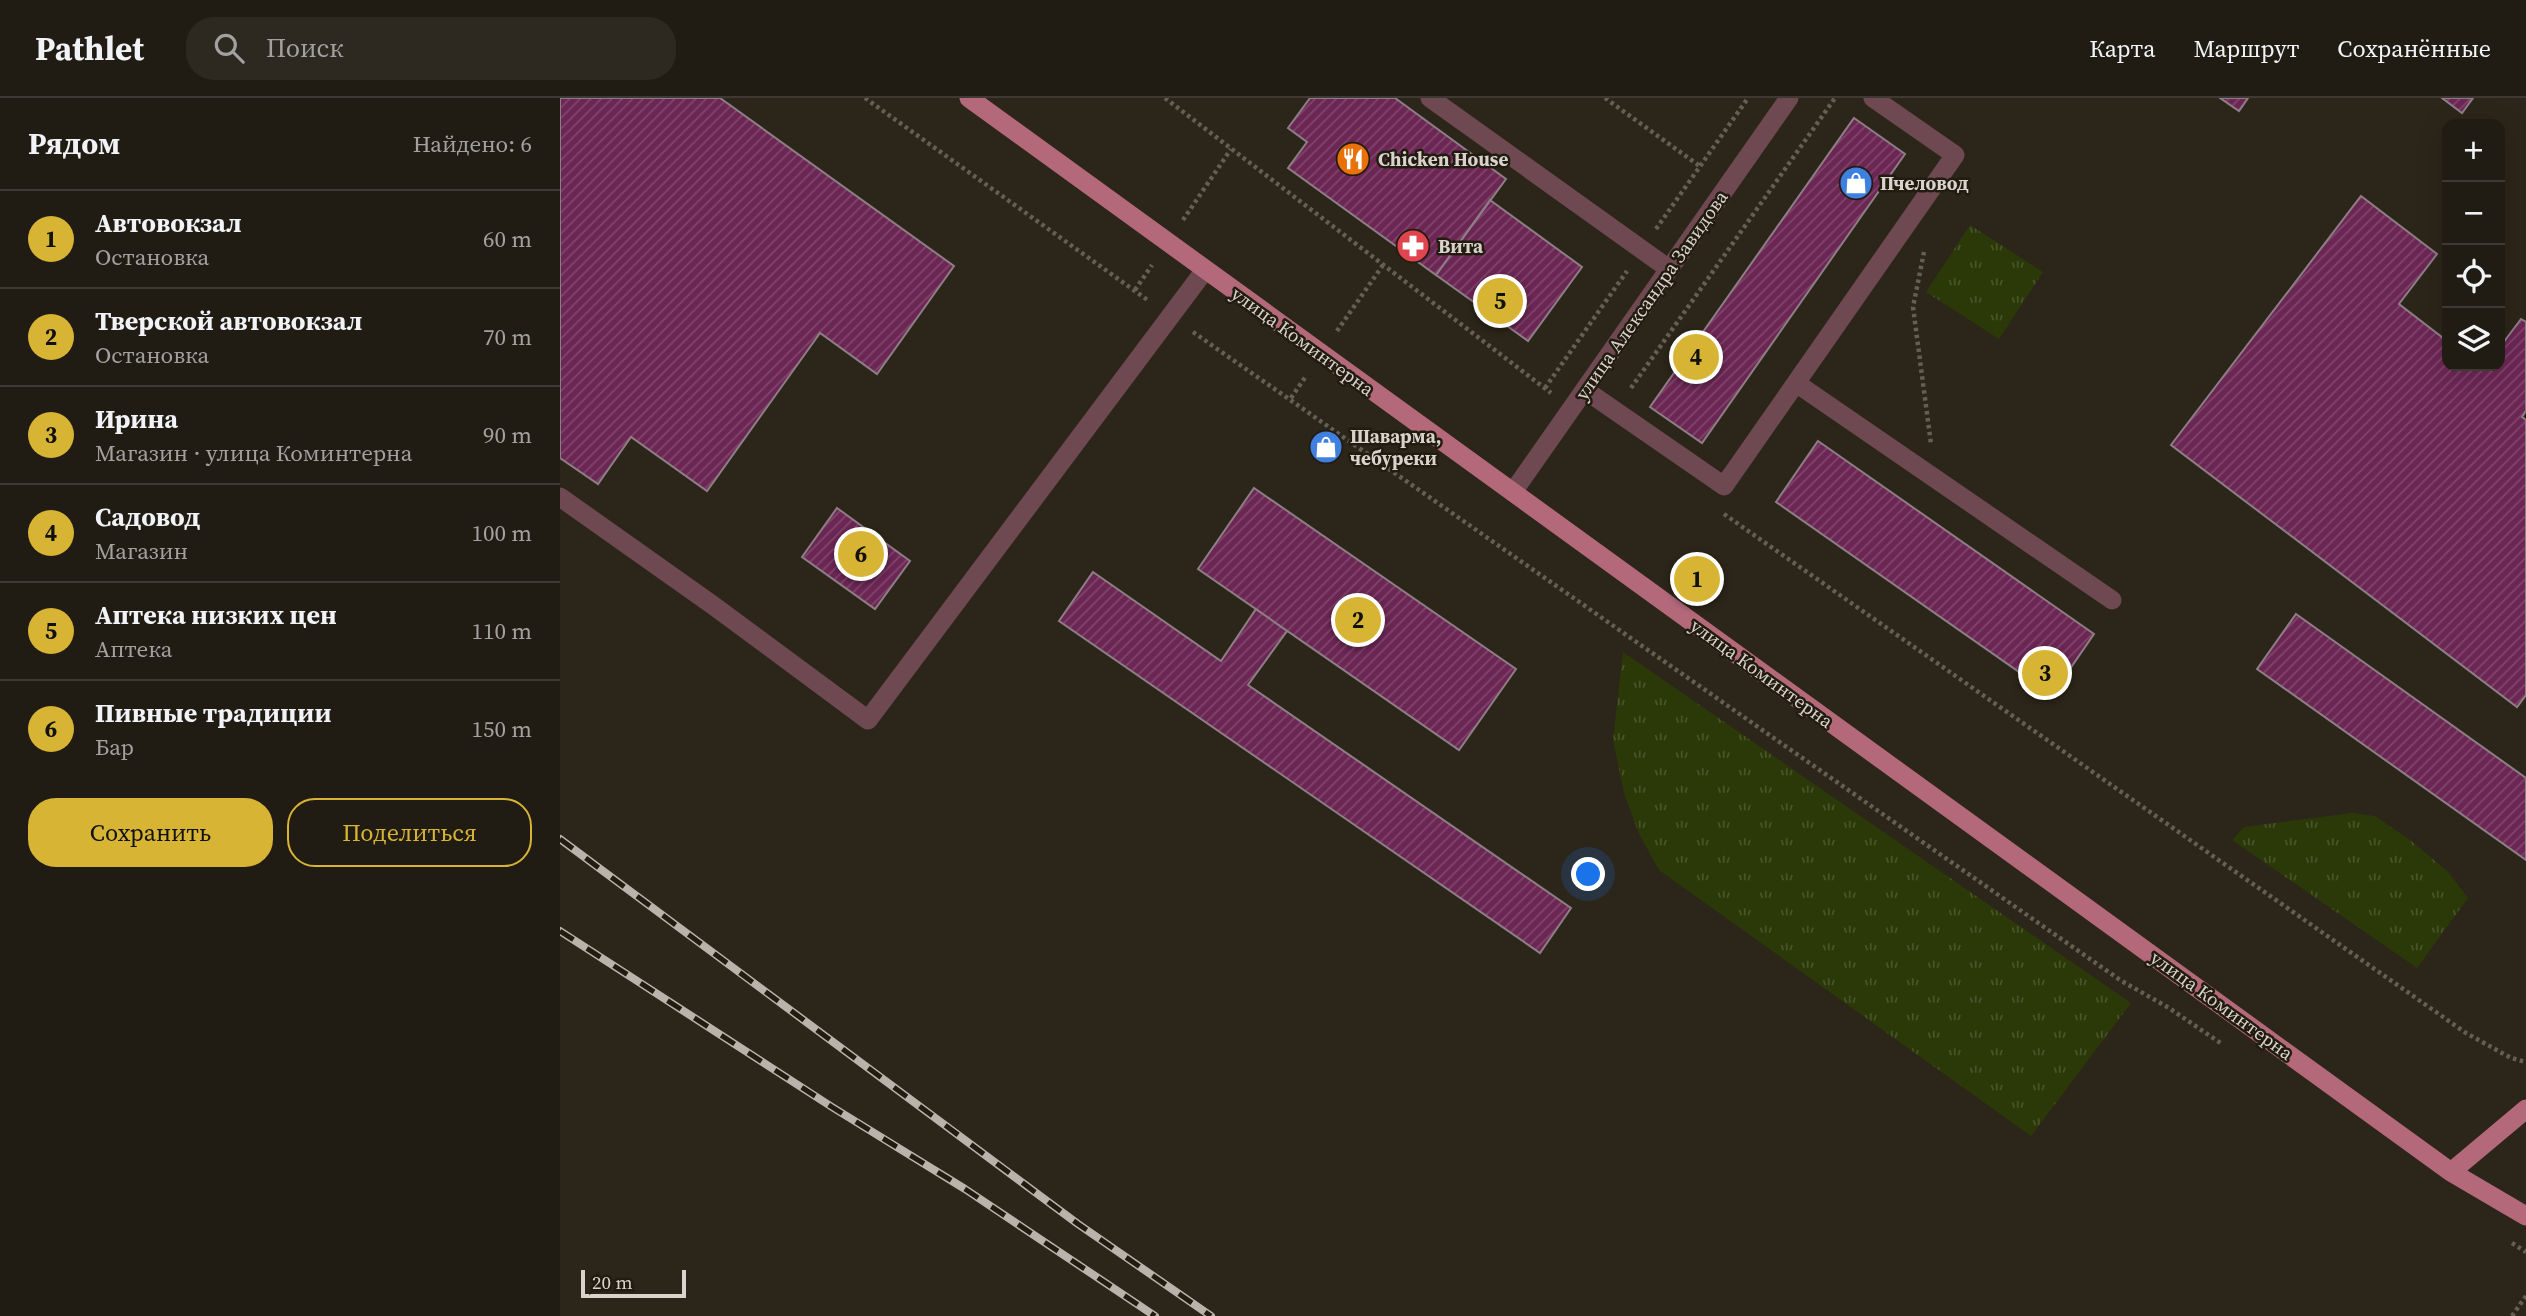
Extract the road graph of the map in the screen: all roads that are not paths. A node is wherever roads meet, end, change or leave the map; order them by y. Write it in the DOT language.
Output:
graph roads {
  1 [pos="969,98"];
  2 [pos="1430,98"];
  3 [pos="1789,98"];
  4 [pos="1873,98"];
  5 [pos="1669,269"];
  6 [pos="1205,270"];
  7 [pos="1796,383"];
  8 [pos="1585,390"];
  9 [pos="1513,492"];
  10 [pos="560,497"];
  11 [pos="2112,600"];
  12 [pos="2526,1109"];
  13 [pos="2451,1172"];
  14 [pos="2526,1216"];
  1 -- 6 [label="main road, улица Коминтерна"];
  2 -- 5 [label="street"];
  3 -- 5 [label="street, улица Александра Завидова"];
  4 -- 7 [label="street"];
  5 -- 8 [label="street, улица Александра Завидова"];
  6 -- 9 [label="main road, улица Коминтерна"];
  6 -- 10 [label="street"];
  7 -- 8 [label="street"];
  7 -- 11 [label="street"];
  8 -- 9 [label="street, улица Александра Завидова"];
  9 -- 13 [label="main road, улица Коминтерна"];
  12 -- 13 [label="main road"];
  13 -- 14 [label="main road, улица Коминтерна"];
}
